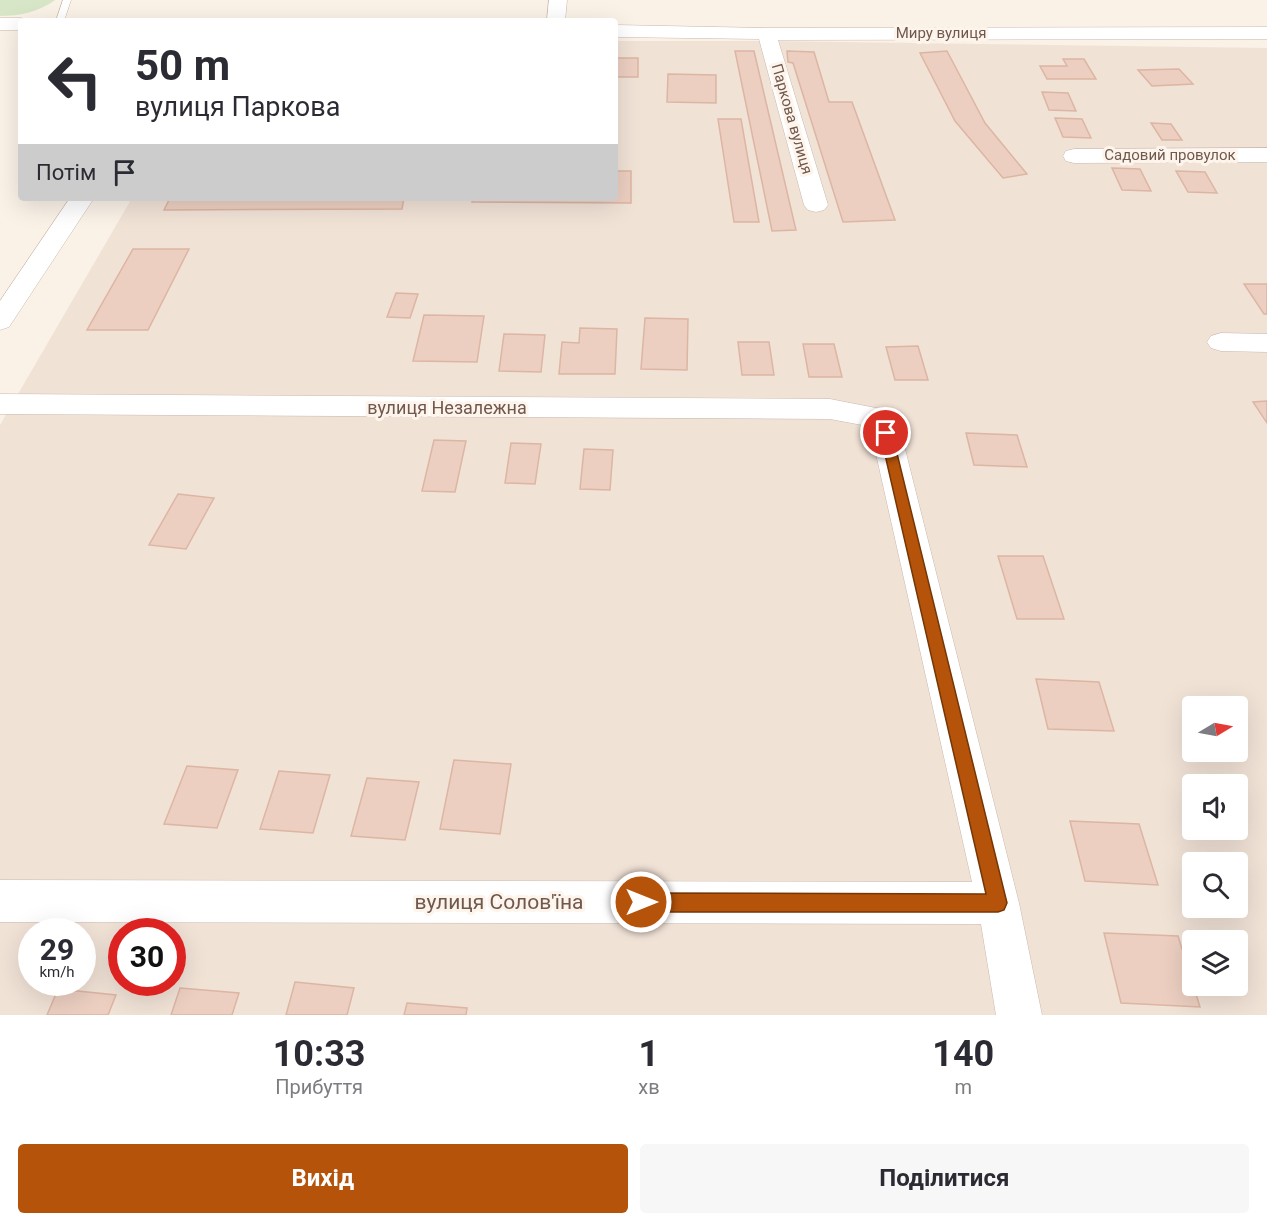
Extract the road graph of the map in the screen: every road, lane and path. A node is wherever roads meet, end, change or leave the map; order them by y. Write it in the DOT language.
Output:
graph roads {
  1 [pos="67,0"];
  2 [pos="558,0"];
  3 [pos="61,18"];
  4 [pos="556,18"];
  5 [pos="0,24"];
  6 [pos="18,24"];
  7 [pos="618,31"];
  8 [pos="1267,33"];
  9 [pos="767,34"];
  10 [pos="1267,155"];
  11 [pos="1074,156"];
  12 [pos="80,201"];
  13 [pos="816,205"];
  14 [pos="0,321"];
  15 [pos="1221,342"];
  16 [pos="1267,343"];
  17 [pos="0,404"];
  18 [pos="0,901"];
  19 [pos="998,903"];
  20 [pos="1019,1015"];
  1 -- 3 [label="lane"];
  2 -- 4 [label="street"];
  5 -- 6 [label="street"];
  7 -- 9 [label="street, Миру вулиця"];
  8 -- 9 [label="street, Миру вулиця"];
  9 -- 13 [label="street, Паркова вулиця"];
  10 -- 11 [label="street, Садовий провулок"];
  12 -- 14 [label="street"];
  15 -- 16 [label="street"];
  17 -- 19 [label="street, вулиця Незалежна"];
  18 -- 19 [label="street, вулиця Солов'їна"];
  19 -- 20 [label="street"];
}
